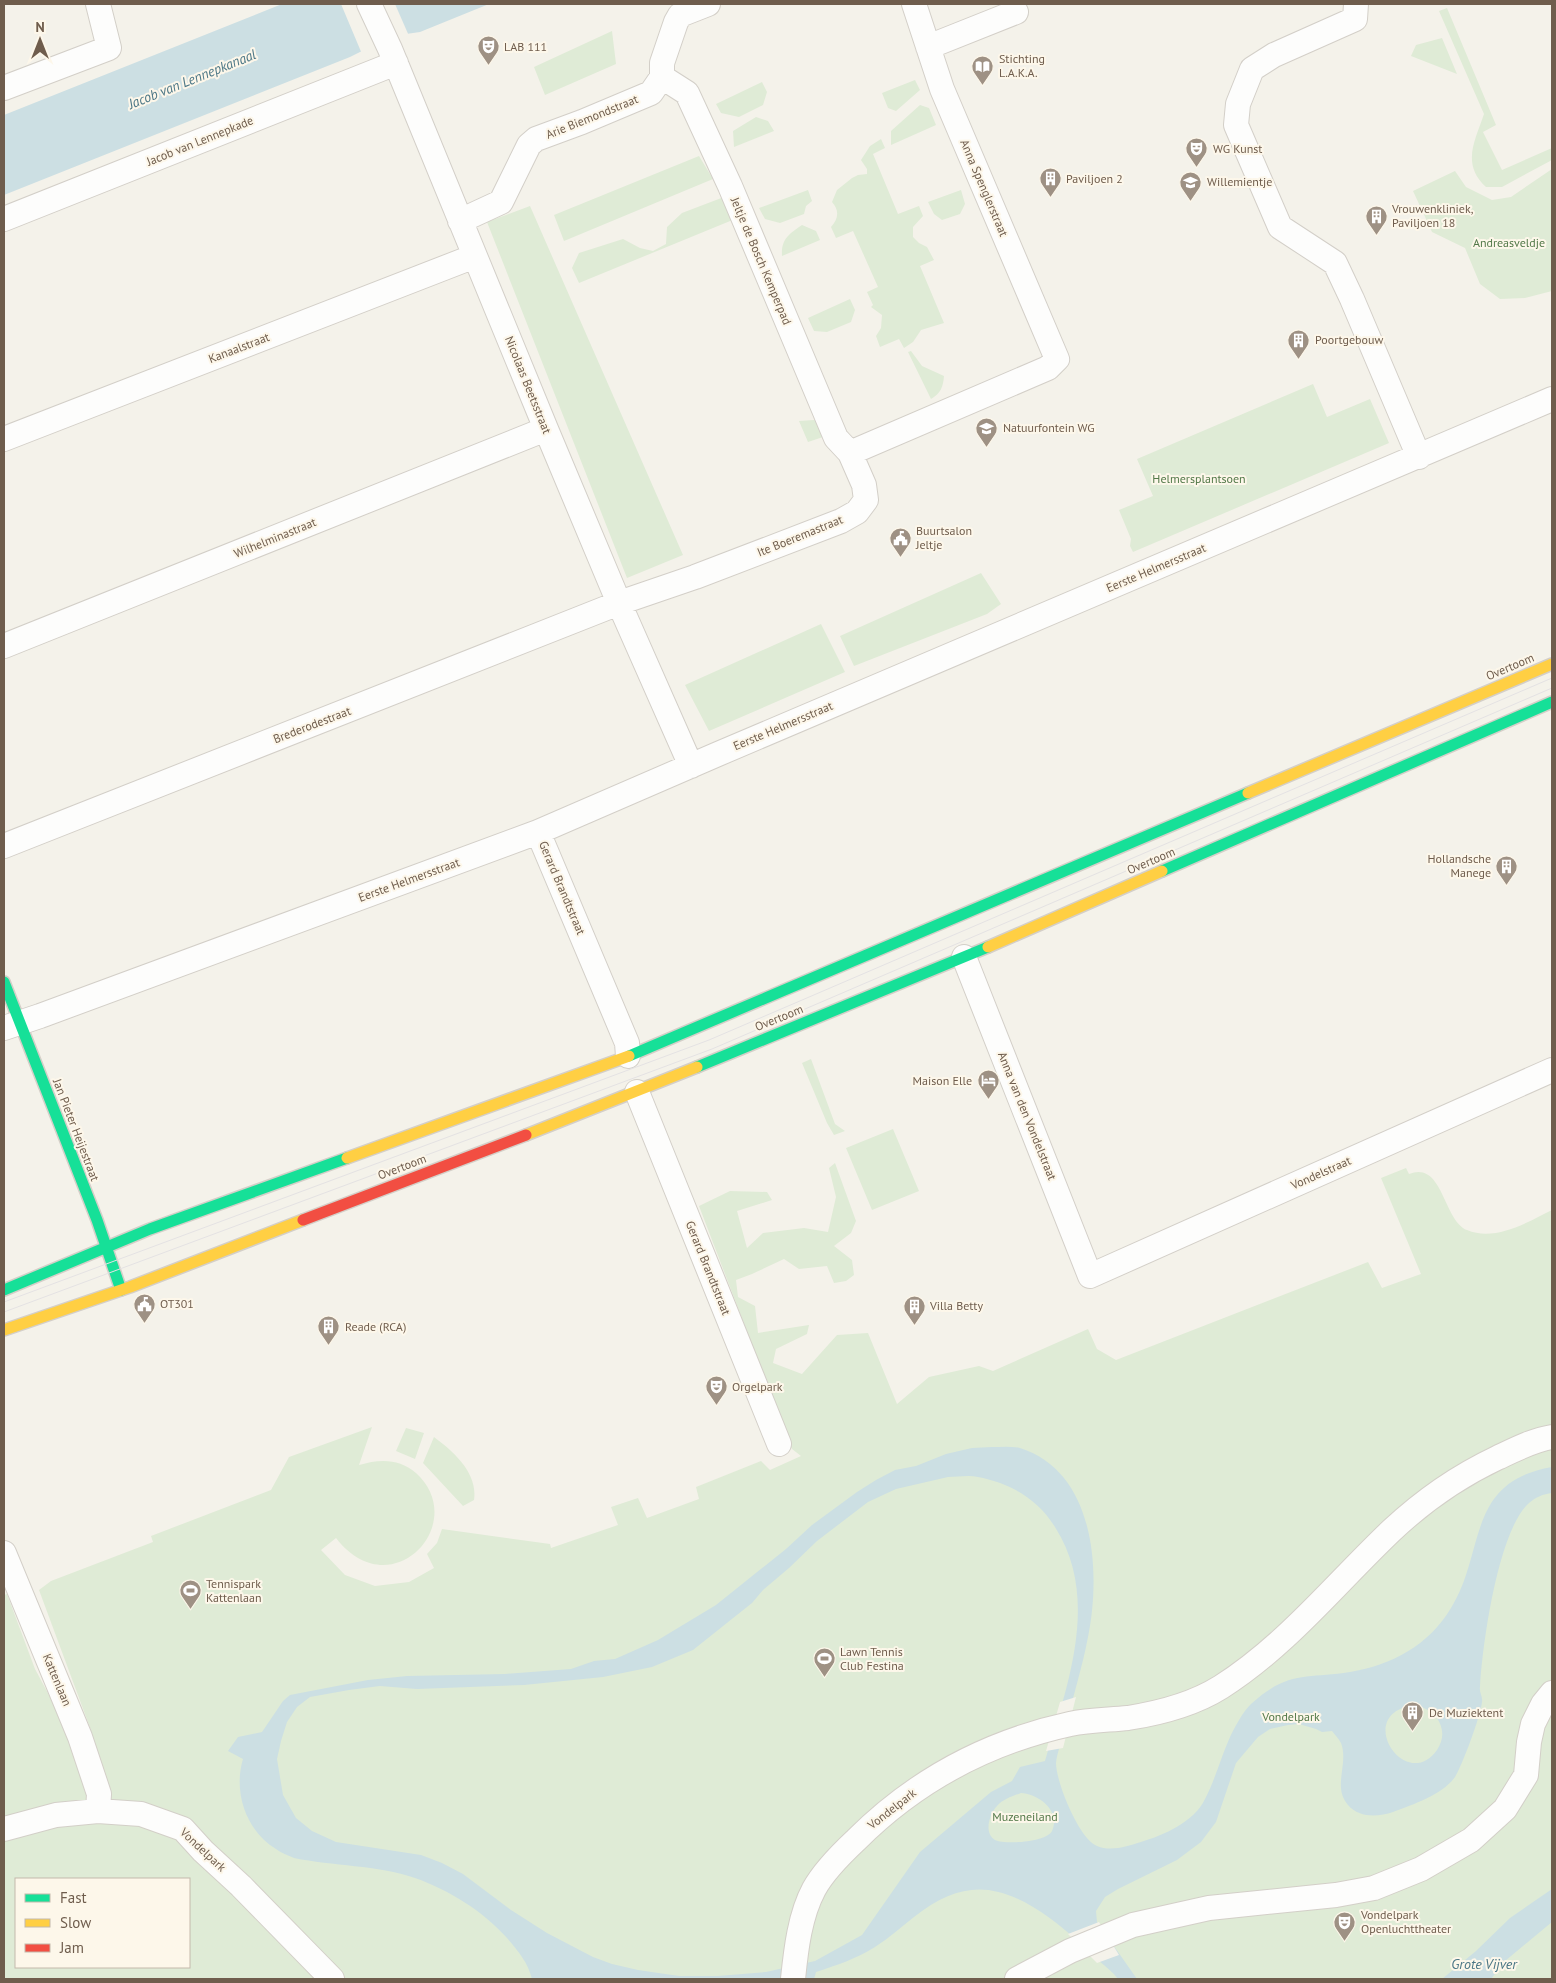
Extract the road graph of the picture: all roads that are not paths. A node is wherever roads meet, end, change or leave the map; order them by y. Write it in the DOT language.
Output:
graph roads {
  1 [pos="98,4"];
  2 [pos="369,4"];
  3 [pos="708,4"];
  4 [pos="914,4"];
  5 [pos="1016,12"];
  6 [pos="1355,12"];
  7 [pos="928,47"];
  8 [pos="393,56"];
  9 [pos="662,77"];
  10 [pos="4,88"];
  11 [pos="4,219"];
  12 [pos="460,221"];
  13 [pos="475,256"];
  14 [pos="1552,399"];
  15 [pos="546,429"];
  16 [pos="4,439"];
  17 [pos="850,453"];
  18 [pos="1419,457"];
  19 [pos="619,603"];
  20 [pos="4,646"];
  21 [pos="1552,664"];
  22 [pos="1552,702"];
  23 [pos="691,766"];
  24 [pos="538,832"];
  25 [pos="4,846"];
  26 [pos="964,957"];
  27 [pos="4,982"];
  28 [pos="12,1025"];
  29 [pos="628,1056"];
  30 [pos="1552,1070"];
  31 [pos="637,1092"];
  32 [pos="106,1248"];
  33 [pos="1090,1276"];
  34 [pos="4,1290"];
  35 [pos="121,1290"];
  36 [pos="4,1330"];
  37 [pos="1552,1437"];
  38 [pos="779,1444"];
  39 [pos="4,1553"];
  40 [pos="1552,1693"];
  41 [pos="98,1810"];
  42 [pos="4,1830"];
  43 [pos="794,1972"];
  44 [pos="332,1979"];
  45 [pos="1017,1979"];
  1 -- 10 [label="street"];
  2 -- 8 [label="street, Nicolaas Beetsstraat"];
  3 -- 9 [label="street"];
  4 -- 7 [label="street, Anna Spenglerstraat"];
  5 -- 7 [label="street"];
  6 -- 18 [label="street"];
  7 -- 17 [label="street, Anna Spenglerstraat"];
  8 -- 11 [label="street, Jacob van Lennepkade"];
  8 -- 12 [label="street, Nicolaas Beetsstraat"];
  9 -- 12 [label="street, Arie Biemondstraat"];
  9 -- 17 [label="street, Jeltje de Bosch Kemperpad"];
  12 -- 13 [label="street, Nicolaas Beetsstraat"];
  13 -- 15 [label="street, Nicolaas Beetsstraat"];
  13 -- 16 [label="street, Kanaalstraat"];
  14 -- 18 [label="street, Eerste Helmersstraat"];
  15 -- 19 [label="street, Nicolaas Beetsstraat"];
  15 -- 20 [label="street, Wilhelminastraat"];
  17 -- 19 [label="street, Ite Boeremastraat"];
  18 -- 23 [label="street, Eerste Helmersstraat"];
  19 -- 23 [label="street, Nicolaas Beetsstraat"];
  19 -- 25 [label="street, Brederodestraat"];
  21 -- 29 [label="main road, Overtoom"];
  22 -- 26 [label="main road, Overtoom"];
  23 -- 24 [label="street, Eerste Helmersstraat"];
  24 -- 28 [label="street, Eerste Helmersstraat"];
  24 -- 29 [label="street, Gerard Brandtstraat"];
  26 -- 31 [label="main road, Overtoom"];
  26 -- 33 [label="street, Anna van den Vondelstraat"];
  27 -- 28 [label="main road, Jan Pieter Heijestraat"];
  28 -- 32 [label="main road, Jan Pieter Heijestraat"];
  29 -- 32 [label="main road, Overtoom"];
  30 -- 33 [label="street, Vondelstraat"];
  31 -- 35 [label="main road, Overtoom"];
  31 -- 38 [label="street, Gerard Brandtstraat"];
  32 -- 34 [label="main road, Overtoom"];
  32 -- 35 [label="main road, Jan Pieter Heijestraat"];
  35 -- 36 [label="main road, Overtoom"];
  37 -- 43 [label="street, Vondelpark"];
  39 -- 41 [label="street, Kattenlaan"];
  40 -- 45 [label="street"];
  41 -- 42 [label="street, Vondelpark"];
  41 -- 44 [label="street, Vondelpark"];
}
